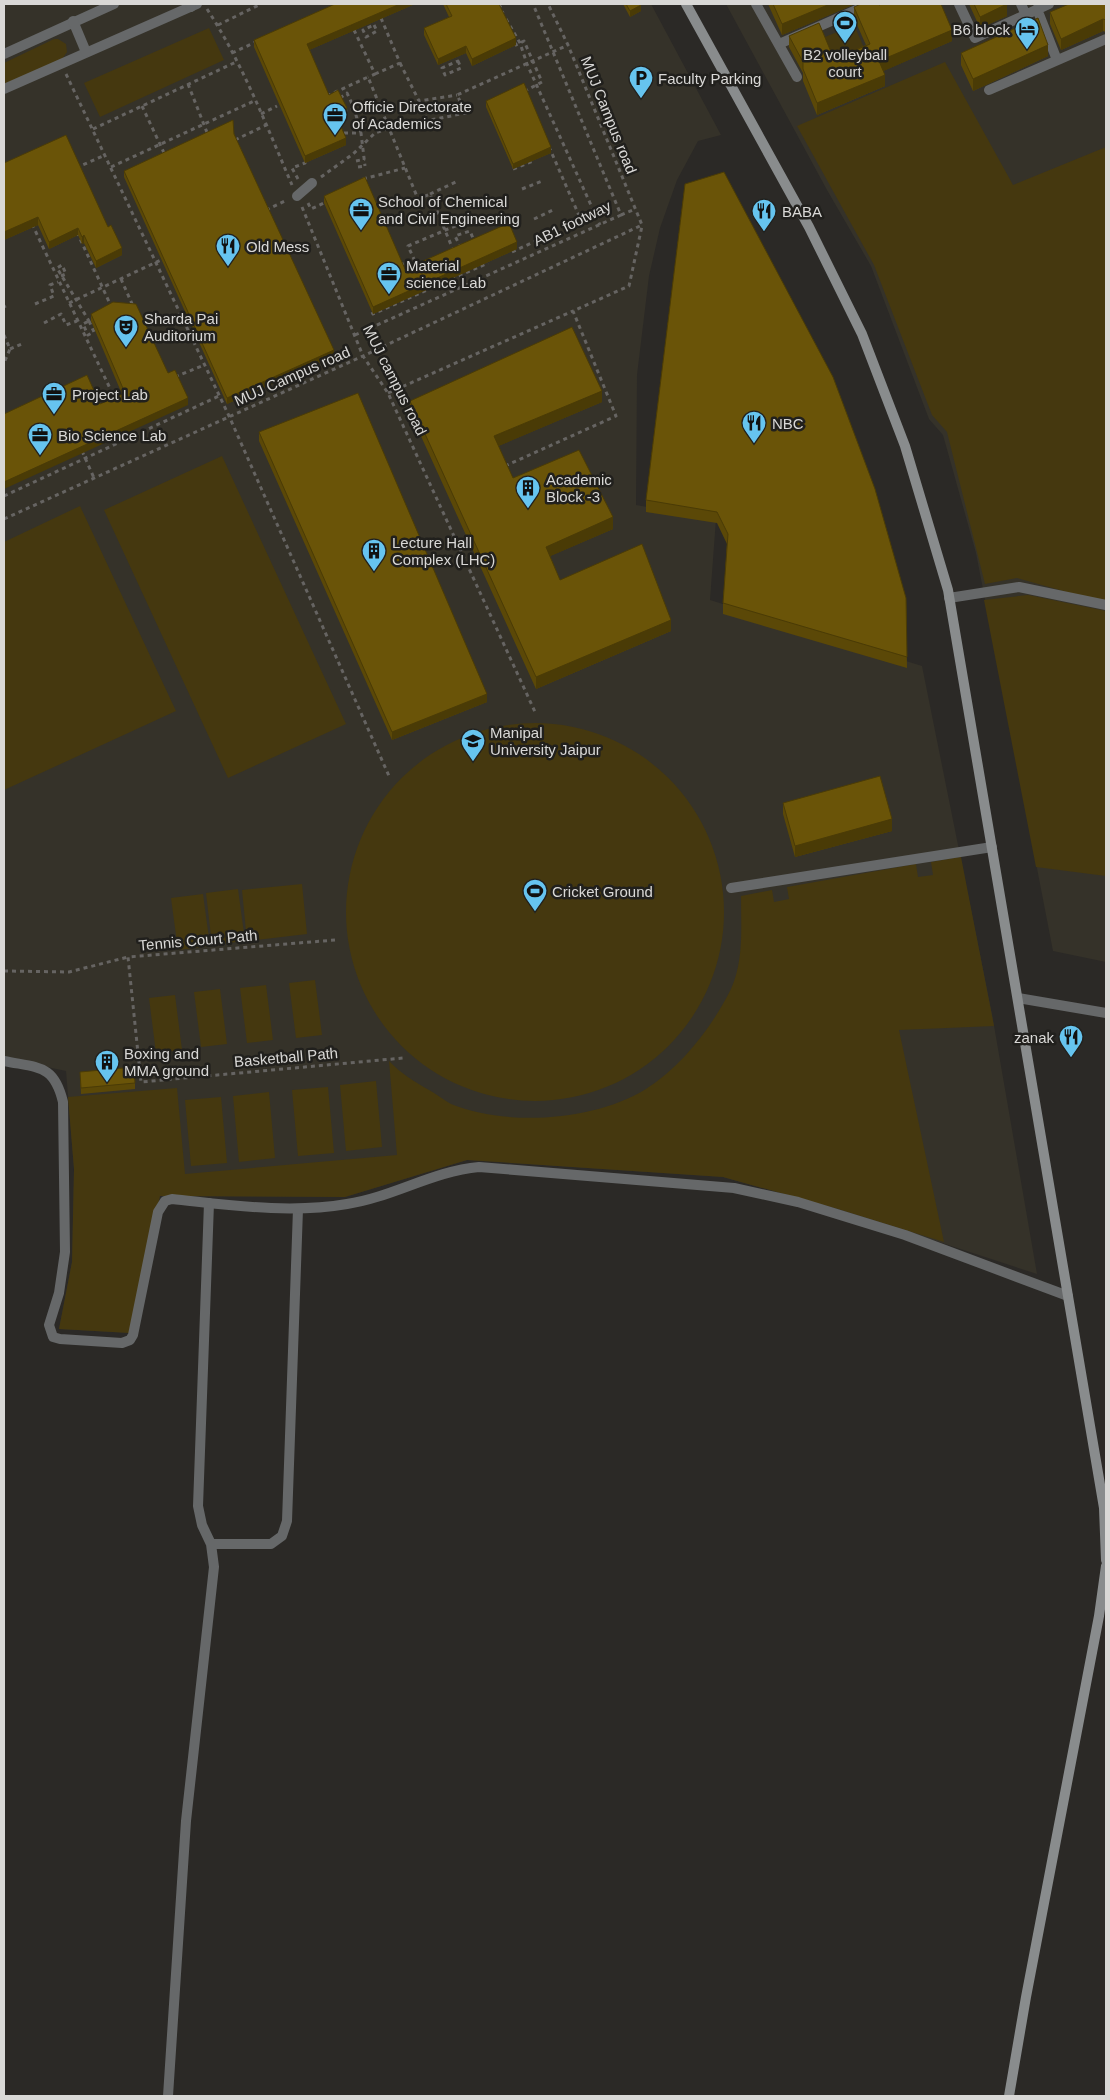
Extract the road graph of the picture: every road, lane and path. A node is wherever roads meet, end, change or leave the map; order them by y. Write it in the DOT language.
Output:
graph roads {
  1 [pos="114,4"];
  2 [pos="204,4"];
  3 [pos="261,4"];
  4 [pos="495,4"];
  5 [pos="499,4"];
  6 [pos="533,4"];
  7 [pos="548,4"];
  8 [pos="686,4"];
  9 [pos="756,4"];
  10 [pos="870,4"];
  11 [pos="959,4"];
  12 [pos="1021,4"];
  13 [pos="1050,4"];
  14 [pos="193,5"];
  15 [pos="1037,9"];
  16 [pos="375,12"];
  17 [pos="1026,15"];
  18 [pos="73,21"];
  19 [pos="218,25"];
  20 [pos="362,29"];
  21 [pos="354,30"];
  22 [pos="1106,39"];
  23 [pos="520,43"];
  24 [pos="778,44"];
  25 [pos="568,45"];
  26 [pos="254,47"];
  27 [pos="554,51"];
  28 [pos="86,52"];
  29 [pos="4,54"];
  30 [pos="232,54"];
  31 [pos="1058,60"];
  32 [pos="533,61"];
  33 [pos="236,62"];
  34 [pos="400,63"];
  35 [pos="61,64"];
  36 [pos="527,64"];
  37 [pos="461,68"];
  38 [pos="375,74"];
  39 [pos="368,77"];
  40 [pos="797,77"];
  41 [pos="188,84"];
  42 [pos="537,84"];
  43 [pos="4,89"];
  44 [pos="989,90"];
  45 [pos="457,95"];
  46 [pos="327,96"];
  47 [pos="527,97"];
  48 [pos="254,101"];
  49 [pos="419,101"];
  50 [pos="142,106"];
  51 [pos="354,108"];
  52 [pos="283,111"];
  53 [pos="261,114"];
  54 [pos="428,121"];
  55 [pos="266,125"];
  56 [pos="390,128"];
  57 [pos="92,129"];
  58 [pos="365,132"];
  59 [pos="344,133"];
  60 [pos="360,133"];
  61 [pos="208,136"];
  62 [pos="226,144"];
  63 [pos="549,147"];
  64 [pos="105,155"];
  65 [pos="302,155"];
  66 [pos="165,157"];
  67 [pos="366,159"];
  68 [pos="356,161"];
  69 [pos="533,161"];
  70 [pos="111,167"];
  71 [pos="358,167"];
  72 [pos="405,168"];
  73 [pos="513,170"];
  74 [pos="71,171"];
  75 [pos="362,180"];
  76 [pos="458,181"];
  77 [pos="542,181"];
  78 [pos="312,183"];
  79 [pos="131,188"];
  80 [pos="522,189"];
  81 [pos="123,192"];
  82 [pos="300,193"];
  83 [pos="430,194"];
  84 [pos="327,209"];
  85 [pos="635,209"];
  86 [pos="554,210"];
  87 [pos="261,212"];
  88 [pos="621,215"];
  89 [pos="474,218"];
  90 [pos="534,219"];
  91 [pos="30,222"];
  92 [pos="600,225"];
  93 [pos="642,225"];
  94 [pos="74,226"];
  95 [pos="445,231"];
  96 [pos="472,241"];
  97 [pos="466,243"];
  98 [pos="510,253"];
  99 [pos="455,255"];
  100 [pos="164,258"];
  101 [pos="414,259"];
  102 [pos="494,260"];
  103 [pos="155,262"];
  104 [pos="400,265"];
  105 [pos="419,270"];
  106 [pos="61,276"];
  107 [pos="121,279"];
  108 [pos="58,282"];
  109 [pos="103,288"];
  110 [pos="76,300"];
  111 [pos="69,303"];
  112 [pos="35,304"];
  113 [pos="370,307"];
  114 [pos="128,310"];
  115 [pos="573,311"];
  116 [pos="107,312"];
  117 [pos="101,315"];
  118 [pos="77,321"];
  119 [pos="44,323"];
  120 [pos="355,334"];
  121 [pos="4,335"];
  122 [pos="24,343"];
  123 [pos="10,349"];
  124 [pos="363,356"];
  125 [pos="4,363"];
  126 [pos="204,365"];
  127 [pos="168,380"];
  128 [pos="388,393"];
  129 [pos="129,394"];
  130 [pos="124,396"];
  131 [pos="219,396"];
  132 [pos="122,402"];
  133 [pos="117,404"];
  134 [pos="111,406"];
  135 [pos="229,416"];
  136 [pos="88,448"];
  137 [pos="85,458"];
  138 [pos="502,467"];
  139 [pos="94,478"];
  140 [pos="4,496"];
  141 [pos="4,519"];
  142 [pos="949,598"];
  143 [pos="1106,604"];
  144 [pos="536,714"];
  145 [pos="389,776"];
  146 [pos="992,846"];
  147 [pos="731,888"];
  148 [pos="335,940"];
  149 [pos="128,957"];
  150 [pos="4,970"];
  151 [pos="1018,998"];
  152 [pos="1106,1013"];
  153 [pos="403,1058"];
  154 [pos="4,1061"];
  155 [pos="141,1082"];
  156 [pos="209,1203"];
  157 [pos="298,1209"];
  158 [pos="1068,1296"];
  159 [pos="211,1544"];
  160 [pos="1106,1560"];
  161 [pos="1106,1566"];
  162 [pos="168,2096"];
  163 [pos="1009,2096"];
  1 -- 18 [label="street"];
  2 -- 19 [label="path, MUJ campus road"];
  3 -- 19 [label="path"];
  4 -- 23 [label="path"];
  5 -- 23 [label="path"];
  6 -- 27 [label="path, AB1 footway"];
  7 -- 25 [label="path, MUJ Campus road"];
  8 -- 142 [label="street"];
  9 -- 24 [label="street"];
  10 -- 24 [label="street"];
  11 -- 17 [label="street"];
  12 -- 17 [label="street"];
  13 -- 15 [label="street"];
  14 -- 28 [label="street"];
  15 -- 17 [label="street"];
  15 -- 31 [label="street"];
  16 -- 34 [label="path"];
  18 -- 28 [label="street"];
  18 -- 29 [label="street"];
  19 -- 30 [label="path, MUJ campus road"];
  20 -- 20 [label="path"];
  21 -- 38 [label="path"];
  22 -- 31 [label="street"];
  23 -- 32 [label="path"];
  23 -- 36 [label="path"];
  24 -- 40 [label="street"];
  25 -- 27 [label="path"];
  25 -- 85 [label="path, MUJ Campus road"];
  26 -- 30 [label="path"];
  27 -- 32 [label="path"];
  27 -- 88 [label="path, AB1 footway"];
  28 -- 35 [label="street"];
  30 -- 33 [label="path, MUJ campus road"];
  31 -- 44 [label="street"];
  32 -- 36 [label="path"];
  32 -- 42 [label="path"];
  33 -- 41 [label="path"];
  33 -- 48 [label="path, MUJ campus road"];
  34 -- 38 [label="path"];
  34 -- 49 [label="path"];
  35 -- 43 [label="street"];
  35 -- 57 [label="path, MUJ campus road"];
  36 -- 42 [label="path"];
  36 -- 45 [label="path"];
  37 -- 37 [label="path"];
  38 -- 39 [label="path"];
  39 -- 46 [label="path"];
  39 -- 56 [label="path"];
  41 -- 50 [label="path"];
  41 -- 61 [label="path"];
  42 -- 47 [label="path"];
  42 -- 92 [label="path"];
  45 -- 49 [label="path"];
  45 -- 54 [label="path"];
  48 -- 53 [label="path, MUJ campus road"];
  48 -- 70 [label="path"];
  49 -- 54 [label="path"];
  50 -- 57 [label="path"];
  50 -- 66 [label="path"];
  51 -- 51 [label="path"];
  51 -- 60 [label="path"];
  52 -- 53 [label="path"];
  53 -- 55 [label="path, MUJ campus road"];
  54 -- 56 [label="path"];
  55 -- 62 [label="path"];
  55 -- 82 [label="path, MUJ campus road"];
  56 -- 72 [label="path"];
  56 -- 78 [label="path"];
  57 -- 64 [label="path, MUJ campus road"];
  58 -- 60 [label="path"];
  59 -- 60 [label="path"];
  60 -- 71 [label="path"];
  63 -- 98 [label="path"];
  64 -- 70 [label="path, MUJ campus road"];
  64 -- 74 [label="path"];
  65 -- 82 [label="path"];
  67 -- 68 [label="path"];
  69 -- 73 [label="path"];
  70 -- 81 [label="path, MUJ campus road"];
  72 -- 75 [label="path"];
  72 -- 83 [label="path"];
  76 -- 83 [label="path"];
  77 -- 80 [label="path"];
  78 -- 82 [label="street"];
  79 -- 81 [label="path"];
  81 -- 103 [label="path, MUJ campus road"];
  82 -- 84 [label="path"];
  82 -- 87 [label="path"];
  82 -- 120 [label="path, MUJ campus road"];
  83 -- 95 [label="path"];
  85 -- 88 [label="path"];
  85 -- 93 [label="path, MUJ Campus road"];
  86 -- 90 [label="path"];
  88 -- 92 [label="path, AB1 footway"];
  89 -- 95 [label="path"];
  91 -- 108 [label="path"];
  92 -- 120 [label="path, AB1 footway"];
  93 -- 115 [label="path"];
  93 -- 124 [label="path, MUJ Campus road"];
  94 -- 109 [label="path"];
  95 -- 99 [label="path"];
  95 -- 101 [label="path"];
  96 -- 97 [label="path"];
  100 -- 103 [label="path"];
  101 -- 104 [label="path"];
  101 -- 105 [label="path"];
  102 -- 113 [label="path"];
  103 -- 107 [label="path"];
  103 -- 126 [label="path, MUJ campus road"];
  106 -- 110 [label="path"];
  107 -- 109 [label="path"];
  107 -- 114 [label="path"];
  108 -- 111 [label="path"];
  108 -- 112 [label="path"];
  109 -- 110 [label="path"];
  109 -- 116 [label="path"];
  110 -- 111 [label="path"];
  110 -- 117 [label="path"];
  111 -- 118 [label="path"];
  115 -- 128 [label="path"];
  115 -- 138 [label="path"];
  118 -- 119 [label="path"];
  118 -- 133 [label="path"];
  120 -- 124 [label="path, MUJ campus road"];
  121 -- 123 [label="path"];
  122 -- 123 [label="path"];
  123 -- 125 [label="path"];
  124 -- 128 [label="path, MUJ campus road"];
  124 -- 135 [label="path, MUJ Campus road"];
  126 -- 127 [label="path"];
  126 -- 131 [label="path, MUJ campus road"];
  128 -- 144 [label="path, MUJ campus road"];
  129 -- 130 [label="path"];
  131 -- 135 [label="path, MUJ campus road"];
  131 -- 137 [label="path"];
  132 -- 133 [label="path"];
  133 -- 134 [label="path"];
  135 -- 139 [label="path, MUJ Campus road"];
  135 -- 145 [label="path, MUJ campus road"];
  136 -- 137 [label="path"];
  137 -- 139 [label="path"];
  137 -- 140 [label="path"];
  139 -- 141 [label="path, MUJ Campus road"];
  142 -- 143 [label="street"];
  142 -- 146 [label="street"];
  146 -- 147 [label="street"];
  146 -- 151 [label="street"];
  148 -- 149 [label="path, Tennis Court Path"];
  149 -- 150 [label="path"];
  149 -- 155 [label="path, Tennis Court Path"];
  151 -- 152 [label="street"];
  151 -- 158 [label="street"];
  153 -- 155 [label="path, Basketball Path"];
  154 -- 156 [label="street"];
  156 -- 157 [label="street"];
  156 -- 159 [label="street"];
  157 -- 158 [label="street"];
  157 -- 159 [label="street"];
  158 -- 160 [label="street"];
  159 -- 162 [label="street"];
  161 -- 163 [label="street"];
}
